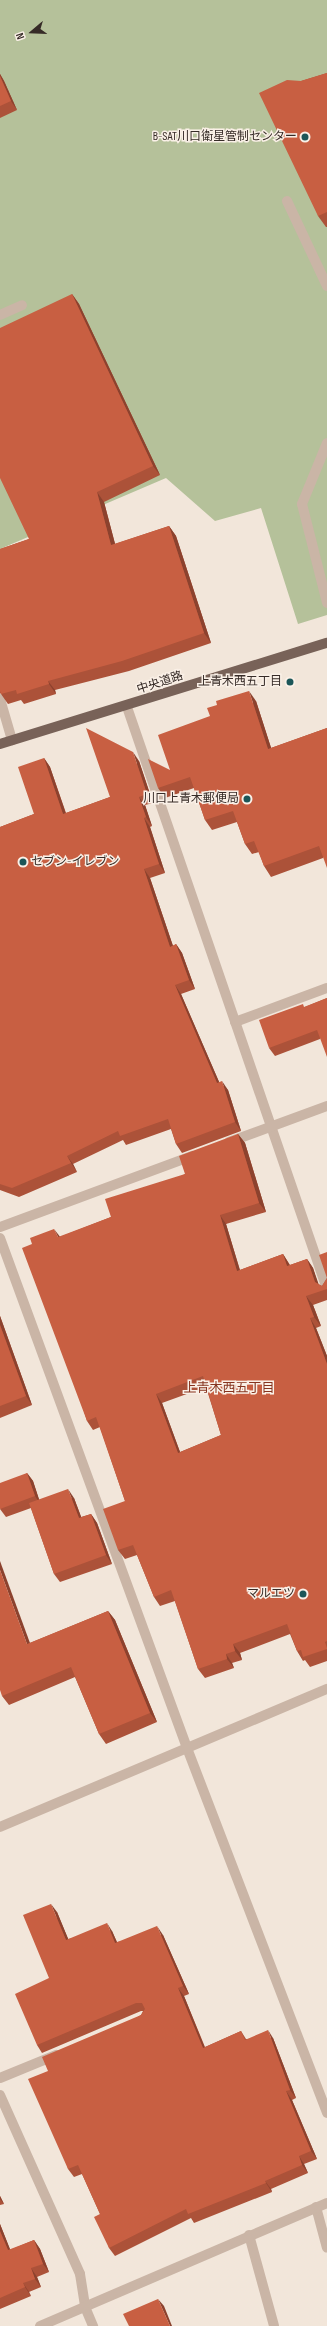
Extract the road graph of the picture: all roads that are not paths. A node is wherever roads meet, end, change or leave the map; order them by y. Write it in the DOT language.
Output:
graph roads {
  1 [pos="287,201"];
  2 [pos="327,286"];
  3 [pos="22,306"];
  4 [pos="0,316"];
  5 [pos="327,443"];
  6 [pos="327,604"];
  7 [pos="327,643"];
  8 [pos="0,699"];
  9 [pos="127,707"];
  10 [pos="12,740"];
  11 [pos="0,744"];
  12 [pos="327,988"];
  13 [pos="235,1022"];
  14 [pos="327,1106"];
  15 [pos="271,1127"];
  16 [pos="220,1146"];
  17 [pos="205,1151"];
  18 [pos="0,1227"];
  19 [pos="0,1238"];
  20 [pos="327,1289"];
  21 [pos="327,1689"];
  22 [pos="187,1748"];
  23 [pos="0,1827"];
  24 [pos="65,2051"];
  25 [pos="0,2078"];
  26 [pos="0,2095"];
  27 [pos="327,2113"];
  28 [pos="327,2203"];
  29 [pos="316,2207"];
  30 [pos="249,2235"];
  31 [pos="327,2248"];
  32 [pos="85,2307"];
  33 [pos="40,2326"];
  34 [pos="93,2326"];
  35 [pos="274,2326"];
  1 -- 2 [label="street"];
  3 -- 4 [label="street"];
  5 -- 6 [label="street"];
  7 -- 9 [label="main road, 中央道路"];
  8 -- 10 [label="street"];
  9 -- 10 [label="main road, 中央道路"];
  9 -- 13 [label="street"];
  10 -- 11 [label="main road, 中央道路"];
  12 -- 13 [label="street"];
  13 -- 15 [label="street"];
  14 -- 15 [label="street"];
  15 -- 16 [label="street"];
  15 -- 20 [label="street"];
  17 -- 18 [label="street"];
  19 -- 22 [label="street"];
  21 -- 22 [label="street"];
  22 -- 23 [label="street"];
  22 -- 27 [label="street"];
  24 -- 25 [label="street"];
  26 -- 32 [label="street"];
  28 -- 29 [label="street"];
  29 -- 30 [label="street"];
  29 -- 31 [label="street"];
  30 -- 32 [label="street"];
  30 -- 35 [label="street"];
  32 -- 33 [label="street"];
  32 -- 34 [label="street"];
}
